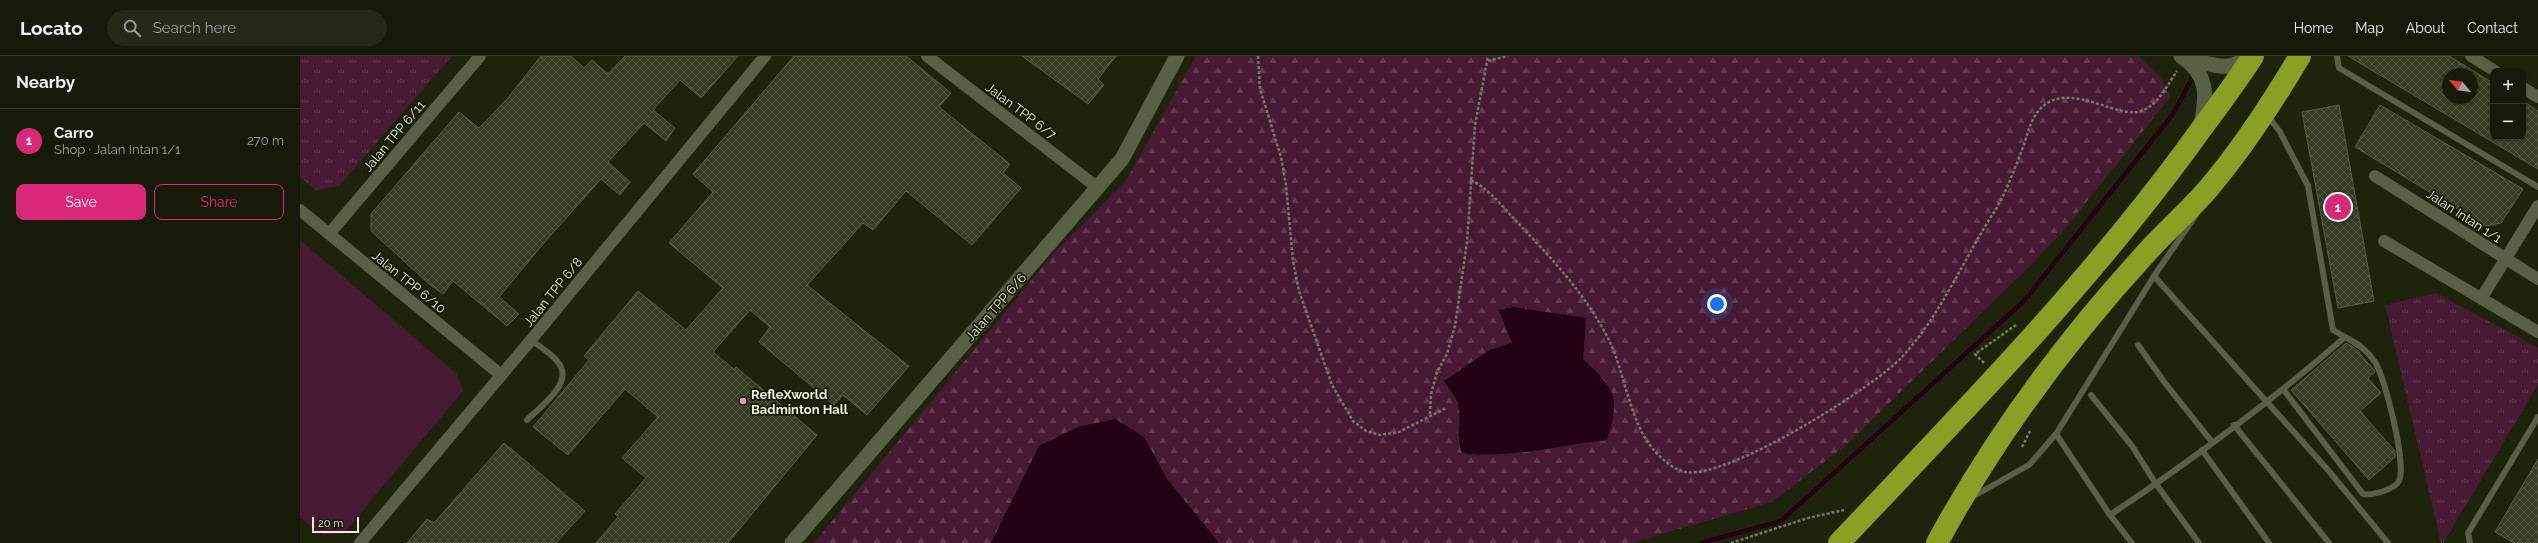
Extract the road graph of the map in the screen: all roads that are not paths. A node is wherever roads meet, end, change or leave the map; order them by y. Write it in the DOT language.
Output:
graph roads {
  1 [pos="480,56"];
  2 [pos="765,56"];
  3 [pos="927,56"];
  4 [pos="1177,56"];
  5 [pos="2250,56"];
  6 [pos="2253,56"];
  7 [pos="2300,56"];
  8 [pos="2337,56"];
  9 [pos="2471,56"];
  10 [pos="2189,61"];
  11 [pos="2490,68"];
  12 [pos="2526,90"];
  13 [pos="2538,97"];
  14 [pos="2267,113"];
  15 [pos="2199,132"];
  16 [pos="2375,176"];
  17 [pos="2538,187"];
  18 [pos="1098,188"];
  19 [pos="2207,190"];
  20 [pos="2538,206"];
  21 [pos="300,210"];
  22 [pos="329,234"];
  23 [pos="2384,241"];
  24 [pos="2505,259"];
  25 [pos="2154,276"];
  26 [pos="2538,279"];
  27 [pos="2482,297"];
  28 [pos="2538,332"];
  29 [pos="2345,337"];
  30 [pos="531,340"];
  31 [pos="2138,345"];
  32 [pos="501,375"];
  33 [pos="2283,389"];
  34 [pos="2091,395"];
  35 [pos="2267,401"];
  36 [pos="2538,417"];
  37 [pos="527,420"];
  38 [pos="2234,425"];
  39 [pos="2056,434"];
  40 [pos="2212,442"];
  41 [pos="2202,450"];
  42 [pos="2156,484"];
  43 [pos="1958,505"];
  44 [pos="2110,515"];
  45 [pos="360,543"];
  46 [pos="792,543"];
  47 [pos="1839,543"];
  48 [pos="1938,543"];
  49 [pos="2132,543"];
  50 [pos="2199,543"];
  51 [pos="2269,543"];
  52 [pos="2328,543"];
  53 [pos="2388,543"];
  54 [pos="2470,543"];
  1 -- 22 [label="street, Jalan TPP 6/11"];
  2 -- 30 [label="street, Jalan TPP 6/8"];
  3 -- 18 [label="street, Jalan TPP 6/7"];
  4 -- 18 [label="street, Jalan TPP 6/6"];
  5 -- 10 [label="street"];
  6 -- 15 [label="highway"];
  7 -- 14 [label="highway"];
  8 -- 17 [label="lane"];
  9 -- 11 [label="street"];
  10 -- 15 [label="street"];
  12 -- 13 [label="street"];
  14 -- 19 [label="highway"];
  14 -- 29 [label="lane"];
  15 -- 47 [label="highway"];
  16 -- 24 [label="street, Jalan Intan 1/1"];
  18 -- 46 [label="street, Jalan TPP 6/6"];
  19 -- 25 [label="lane"];
  19 -- 43 [label="highway"];
  20 -- 24 [label="street"];
  21 -- 22 [label="street, Jalan TPP 6/10"];
  22 -- 32 [label="street, Jalan TPP 6/10"];
  23 -- 27 [label="street"];
  24 -- 26 [label="street, Jalan Intan 1/1"];
  24 -- 27 [label="street"];
  25 -- 35 [label="lane"];
  25 -- 39 [label="lane"];
  27 -- 28 [label="street"];
  29 -- 33 [label="lane"];
  29 -- 33 [label="lane"];
  30 -- 32 [label="street, Jalan TPP 6/8"];
  30 -- 37 [label="lane"];
  31 -- 40 [label="lane"];
  32 -- 45 [label="street, Jalan TPP 6/8"];
  33 -- 35 [label="lane"];
  34 -- 42 [label="lane"];
  35 -- 38 [label="lane"];
  35 -- 53 [label="lane"];
  36 -- 54 [label="lane"];
  38 -- 40 [label="lane"];
  38 -- 52 [label="lane"];
  39 -- 43 [label="lane"];
  39 -- 44 [label="lane"];
  40 -- 41 [label="lane"];
  41 -- 42 [label="lane"];
  41 -- 51 [label="lane"];
  42 -- 44 [label="lane"];
  42 -- 50 [label="lane"];
  43 -- 48 [label="highway"];
  44 -- 49 [label="lane"];
}
